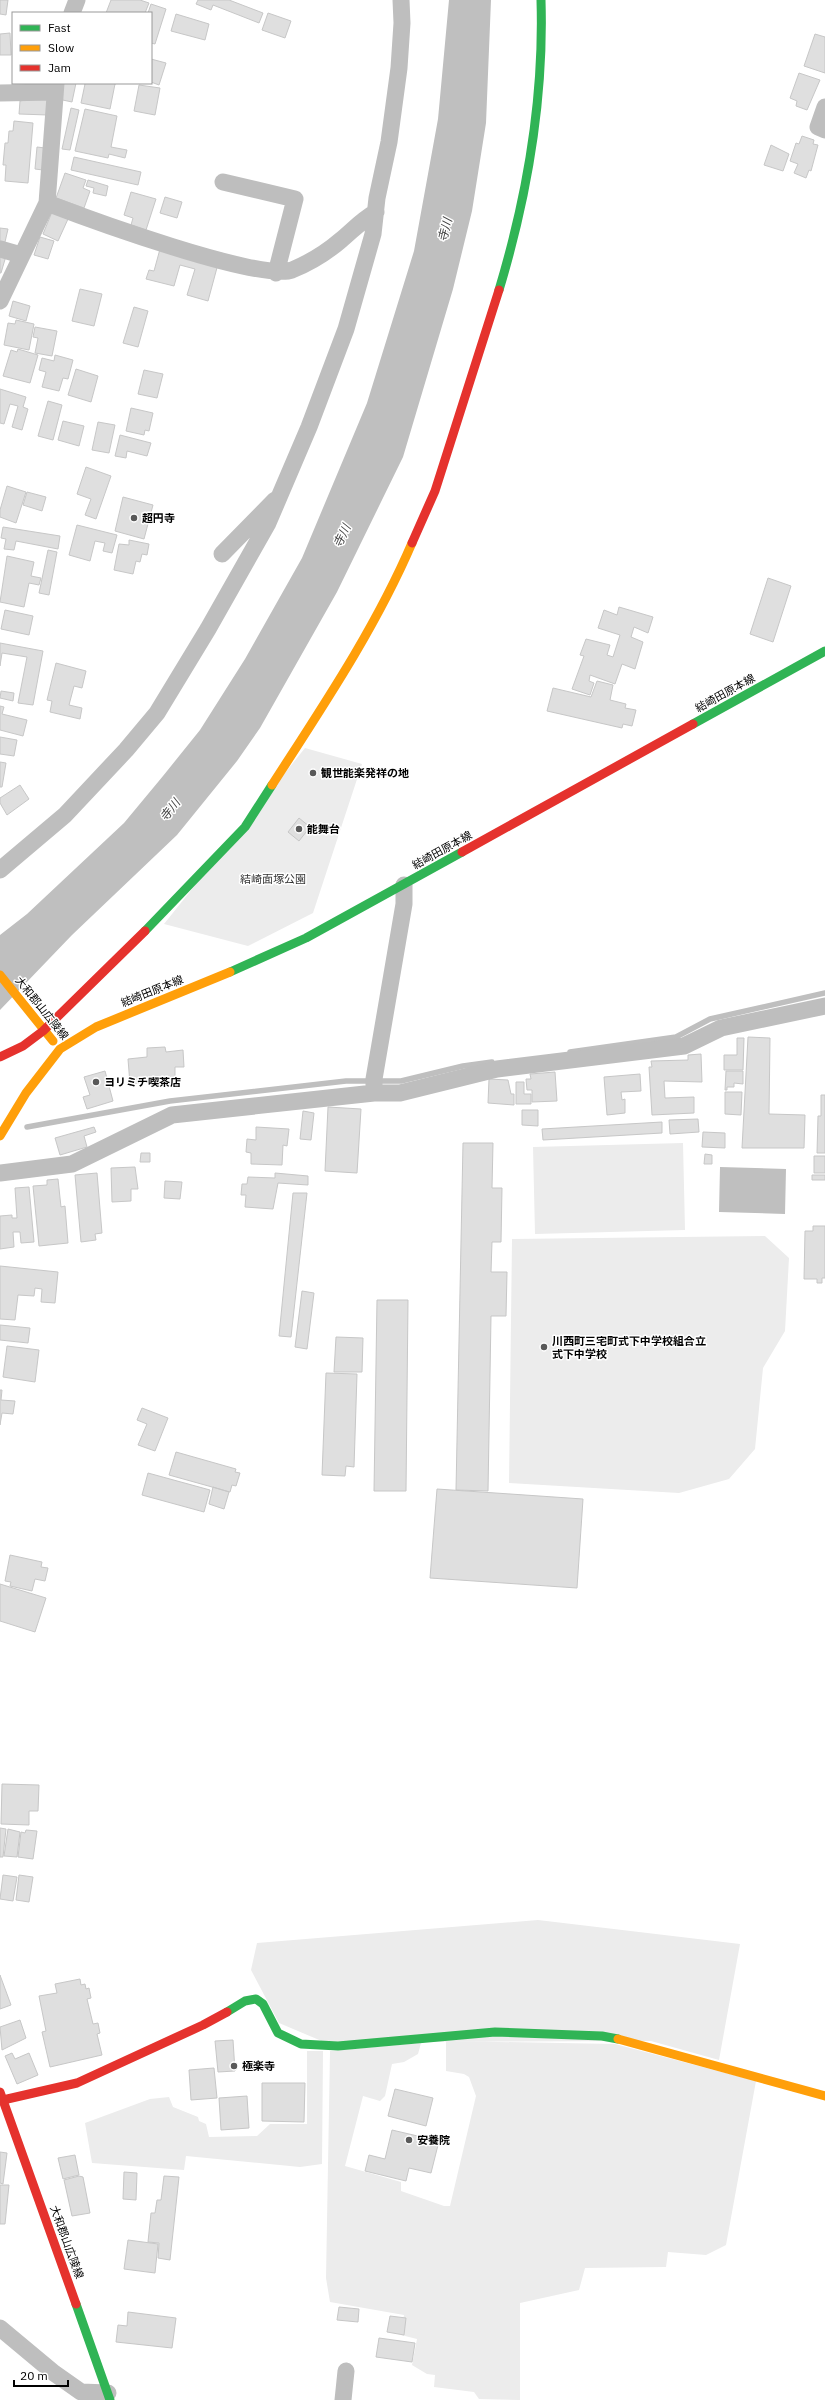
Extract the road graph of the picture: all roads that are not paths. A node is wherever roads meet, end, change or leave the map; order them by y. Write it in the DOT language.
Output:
graph roads {
  1 [pos="78,0"];
  2 [pos="401,0"];
  3 [pos="541,0"];
  4 [pos="72,12"];
  5 [pos="55,88"];
  6 [pos="0,93"];
  7 [pos="825,107"];
  8 [pos="825,130"];
  9 [pos="223,182"];
  10 [pos="48,203"];
  11 [pos="376,212"];
  12 [pos="0,249"];
  13 [pos="21,255"];
  14 [pos="276,272"];
  15 [pos="0,301"];
  16 [pos="280,496"];
  17 [pos="222,554"];
  18 [pos="825,651"];
  19 [pos="0,870"];
  20 [pos="404,885"];
  21 [pos="0,975"];
  22 [pos="825,1006"];
  23 [pos="44,1031"];
  24 [pos="60,1049"];
  25 [pos="0,1057"];
  26 [pos="374,1093"];
  27 [pos="0,1136"];
  28 [pos="0,1174"];
  29 [pos="2,2096"];
  30 [pos="825,2096"];
  31 [pos="0,2328"];
  32 [pos="346,2371"];
  33 [pos="109,2397"];
  34 [pos="343,2400"];
  1 -- 4 [label="street"];
  2 -- 11 [label="street"];
  3 -- 23 [label="street"];
  5 -- 6 [label="street"];
  5 -- 10 [label="street"];
  7 -- 8 [label="street"];
  9 -- 14 [label="street"];
  10 -- 13 [label="street"];
  10 -- 14 [label="street"];
  11 -- 14 [label="street"];
  11 -- 16 [label="street"];
  12 -- 13 [label="street"];
  13 -- 15 [label="street"];
  16 -- 17 [label="street"];
  16 -- 19 [label="street"];
  18 -- 20 [label="street, 結崎田原本線"];
  20 -- 24 [label="street, 結崎田原本線"];
  20 -- 26 [label="street"];
  21 -- 23 [label="street, 大和郡山広陵線"];
  22 -- 26 [label="street"];
  23 -- 24 [label="street, 大和郡山広陵線"];
  23 -- 25 [label="street"];
  24 -- 27 [label="street, 大和郡山広陵線"];
  26 -- 28 [label="street"];
  29 -- 30 [label="street"];
  29 -- 33 [label="street, 大和郡山広陵線"];
  31 -- 33 [label="street"];
  32 -- 34 [label="street"];
}
